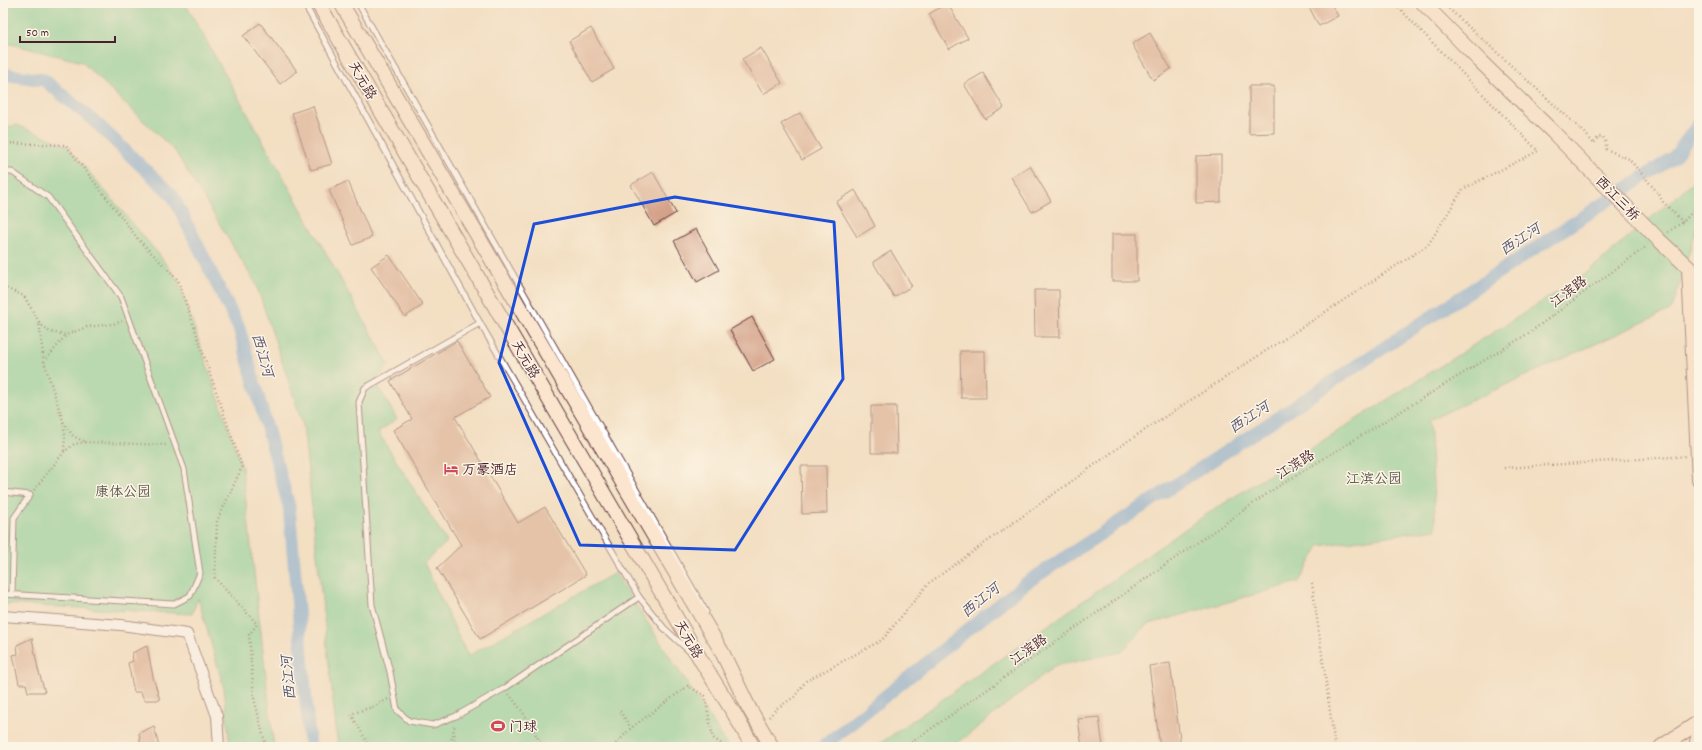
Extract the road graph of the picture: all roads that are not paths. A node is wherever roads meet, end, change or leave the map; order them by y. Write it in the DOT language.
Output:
graph roads {
  1 [pos="304,3"];
  2 [pos="318,3"];
  3 [pos="341,3"];
  4 [pos="358,3"];
  5 [pos="1424,3"];
  6 [pos="3,172"];
  7 [pos="480,323"];
  8 [pos="1699,480"];
  9 [pos="3,492"];
  10 [pos="3,594"];
  11 [pos="12,594"];
  12 [pos="639,597"];
  13 [pos="3,616"];
  14 [pos="722,652"];
  15 [pos="702,662"];
  16 [pos="1699,722"];
  17 [pos="1699,733"];
  18 [pos="219,747"];
  19 [pos="753,747"];
  20 [pos="772,747"];
  21 [pos="1661,747"];
  22 [pos="1696,747"];
  1 -- 7 [label="lane"];
  2 -- 15 [label="main road, 天元路"];
  3 -- 14 [label="main road, 天元路"];
  4 -- 14 [label="lane"];
  5 -- 8 [label="main road, 西江三桥"];
  6 -- 11 [label="lane"];
  7 -- 12 [label="lane"];
  7 -- 12 [label="lane"];
  9 -- 11 [label="lane"];
  10 -- 11 [label="lane"];
  12 -- 15 [label="lane"];
  13 -- 18 [label="street"];
  14 -- 20 [label="main road, 天元路, bridge"];
  15 -- 19 [label="main road, 天元路, bridge"];
  16 -- 21 [label="main road"];
  17 -- 22 [label="main road"];
}
